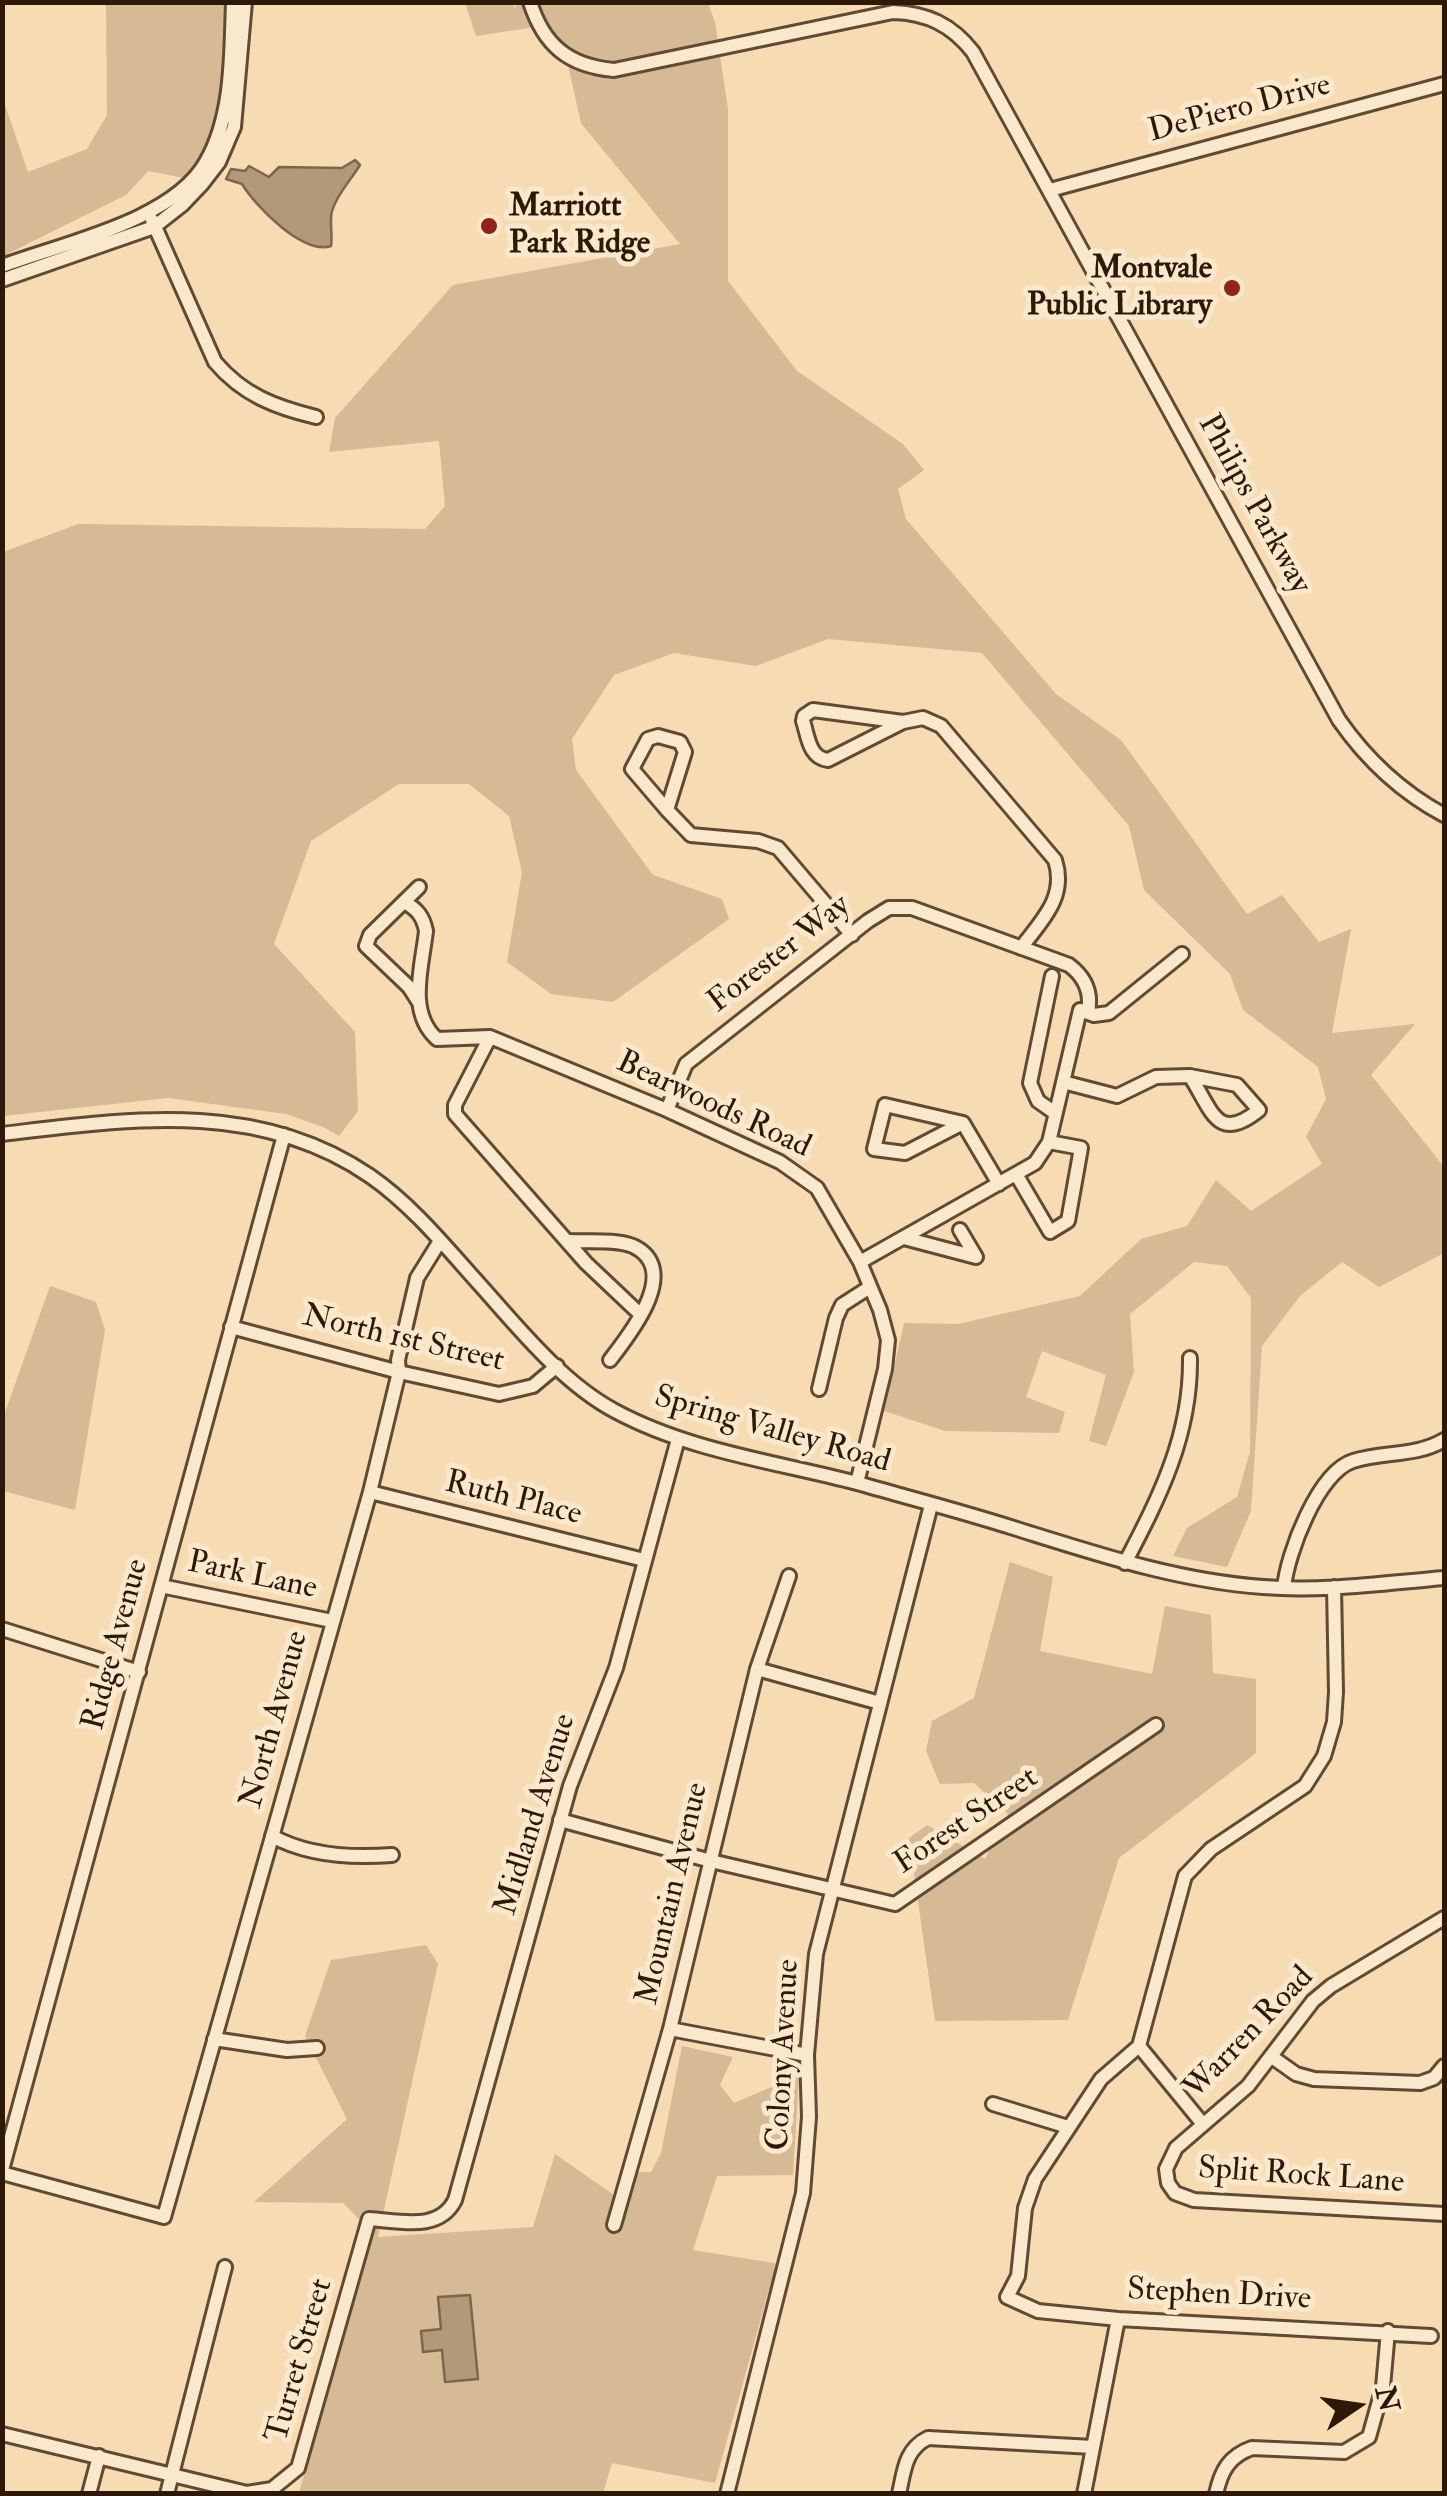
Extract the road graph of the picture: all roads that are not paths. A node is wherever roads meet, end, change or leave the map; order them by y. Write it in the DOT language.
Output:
graph roads {
  1 [pos="233,2"];
  2 [pos="245,2"];
  3 [pos="530,2"];
  4 [pos="236,68"];
  5 [pos="1444,84"];
  6 [pos="1050,190"];
  7 [pos="152,220"];
  8 [pos="2,266"];
  9 [pos="2,280"];
  10 [pos="316,417"];
  11 [pos="903,722"];
  12 [pos="667,810"];
  13 [pos="1444,815"];
  14 [pos="419,887"];
  15 [pos="404,902"];
  16 [pos="852,935"];
  17 [pos="1021,948"];
  18 [pos="1182,954"];
  19 [pos="1052,976"];
  20 [pos="418,1003"];
  21 [pos="1088,1012"];
  22 [pos="490,1037"];
  23 [pos="1190,1076"];
  24 [pos="1063,1082"];
  25 [pos="667,1110"];
  26 [pos="1055,1113"];
  27 [pos="963,1123"];
  28 [pos="2,1134"];
  29 [pos="284,1135"];
  30 [pos="1048,1142"];
  31 [pos="1016,1174"];
  32 [pos="1000,1184"];
  33 [pos="960,1230"];
  34 [pos="904,1238"];
  35 [pos="440,1241"];
  36 [pos="570,1241"];
  37 [pos="860,1262"];
  38 [pos="870,1286"];
  39 [pos="641,1315"];
  40 [pos="231,1327"];
  41 [pos="1190,1358"];
  42 [pos="610,1360"];
  43 [pos="556,1366"];
  44 [pos="400,1372"];
  45 [pos="818,1389"];
  46 [pos="678,1439"];
  47 [pos="1444,1440"];
  48 [pos="857,1484"];
  49 [pos="370,1492"];
  50 [pos="931,1504"];
  51 [pos="644,1560"];
  52 [pos="1125,1563"];
  53 [pos="789,1576"];
  54 [pos="1444,1578"];
  55 [pos="161,1586"];
  56 [pos="1334,1586"];
  57 [pos="1284,1588"];
  58 [pos="332,1622"];
  59 [pos="2,1628"];
  60 [pos="758,1669"];
  61 [pos="139,1672"];
  62 [pos="880,1703"];
  63 [pos="1156,1725"];
  64 [pos="560,1820"];
  65 [pos="272,1836"];
  66 [pos="392,1855"];
  67 [pos="711,1861"];
  68 [pos="832,1888"];
  69 [pos="1442,1924"];
  70 [pos="670,2029"];
  71 [pos="214,2039"];
  72 [pos="1139,2046"];
  73 [pos="317,2048"];
  74 [pos="808,2054"];
  75 [pos="1272,2057"];
  76 [pos="1444,2066"];
  77 [pos="992,2104"];
  78 [pos="1202,2123"];
  79 [pos="1068,2127"];
  80 [pos="2,2171"];
  81 [pos="1166,2176"];
  82 [pos="450,2209"];
  83 [pos="1444,2214"];
  84 [pos="614,2226"];
  85 [pos="225,2267"];
  86 [pos="1118,2319"];
  87 [pos="1388,2331"];
  88 [pos="1431,2336"];
  89 [pos="2,2434"];
  90 [pos="1094,2446"];
  91 [pos="99,2456"];
  92 [pos="172,2474"];
  93 [pos="89,2494"];
  94 [pos="168,2494"];
  95 [pos="727,2494"];
  96 [pos="899,2494"];
  97 [pos="1084,2494"];
  98 [pos="1216,2494"];
  1 -- 4 [label="street"];
  2 -- 4 [label="street"];
  3 -- 6 [label="street, Philips Parkway"];
  4 -- 7 [label="street"];
  5 -- 6 [label="street, DePiero Drive"];
  6 -- 13 [label="street, Philips Parkway"];
  7 -- 8 [label="street"];
  7 -- 9 [label="street"];
  7 -- 10 [label="street"];
  11 -- 11 [label="street"];
  11 -- 17 [label="street"];
  12 -- 12 [label="street"];
  12 -- 16 [label="street"];
  14 -- 15 [label="street, Bearwoods Road"];
  15 -- 20 [label="street"];
  15 -- 20 [label="street, Bearwoods Road"];
  16 -- 17 [label="street, Forester Way"];
  16 -- 25 [label="street, Forester Way"];
  17 -- 21 [label="street, Forester Way"];
  18 -- 21 [label="street"];
  19 -- 26 [label="street"];
  20 -- 22 [label="street, Bearwoods Road"];
  21 -- 24 [label="street"];
  22 -- 25 [label="street, Bearwoods Road"];
  22 -- 36 [label="street"];
  23 -- 23 [label="street"];
  23 -- 24 [label="street"];
  24 -- 26 [label="street"];
  25 -- 37 [label="street, Bearwoods Road"];
  26 -- 30 [label="street"];
  27 -- 27 [label="street"];
  27 -- 32 [label="street"];
  28 -- 29 [label="street, Spring Valley Road"];
  29 -- 35 [label="street, Spring Valley Road"];
  29 -- 40 [label="street, Ridge Avenue"];
  30 -- 31 [label="street"];
  30 -- 31 [label="street"];
  31 -- 32 [label="street"];
  32 -- 34 [label="street"];
  33 -- 34 [label="street"];
  34 -- 37 [label="street"];
  35 -- 43 [label="street, Spring Valley Road"];
  35 -- 44 [label="street, North Avenue"];
  36 -- 39 [label="street"];
  36 -- 39 [label="street"];
  37 -- 38 [label="street, Bearwoods Road"];
  38 -- 45 [label="street"];
  38 -- 48 [label="street, Bearwoods Road"];
  39 -- 42 [label="street"];
  40 -- 44 [label="street, North 1st Street"];
  40 -- 55 [label="street, Ridge Avenue"];
  41 -- 52 [label="street"];
  43 -- 44 [label="street, North 1st Street"];
  43 -- 46 [label="street, Spring Valley Road"];
  44 -- 49 [label="street, North Avenue"];
  46 -- 48 [label="street, Spring Valley Road"];
  46 -- 51 [label="street, Midland Avenue"];
  47 -- 57 [label="street"];
  48 -- 50 [label="street, Spring Valley Road"];
  49 -- 51 [label="street, Ruth Place"];
  49 -- 58 [label="street, North Avenue"];
  50 -- 52 [label="street, Spring Valley Road"];
  50 -- 62 [label="street, Colony Avenue"];
  51 -- 64 [label="street, Midland Avenue"];
  52 -- 57 [label="street, Spring Valley Road"];
  53 -- 60 [label="street, Mountain Avenue"];
  54 -- 56 [label="street, Spring Valley Road"];
  55 -- 58 [label="street, Park Lane"];
  55 -- 61 [label="street, Ridge Avenue"];
  56 -- 57 [label="street, Spring Valley Road"];
  56 -- 72 [label="street"];
  58 -- 65 [label="street, North Avenue"];
  59 -- 61 [label="street"];
  60 -- 62 [label="street"];
  60 -- 67 [label="street, Mountain Avenue"];
  61 -- 80 [label="street, Ridge Avenue"];
  62 -- 68 [label="street, Colony Avenue"];
  63 -- 68 [label="street, Forest Street"];
  64 -- 67 [label="street, Forest Street"];
  64 -- 82 [label="street, Midland Avenue"];
  65 -- 66 [label="street"];
  65 -- 71 [label="street, North Avenue"];
  67 -- 68 [label="street, Forest Street"];
  67 -- 70 [label="street, Mountain Avenue"];
  68 -- 74 [label="street, Colony Avenue"];
  69 -- 75 [label="street, Warren Road"];
  70 -- 74 [label="street"];
  70 -- 84 [label="street, Mountain Avenue"];
  71 -- 73 [label="street"];
  71 -- 80 [label="street, North Avenue"];
  72 -- 78 [label="street"];
  72 -- 79 [label="street"];
  74 -- 95 [label="street, Colony Avenue"];
  75 -- 76 [label="street"];
  75 -- 78 [label="street, Warren Road"];
  77 -- 79 [label="street"];
  78 -- 81 [label="street, Warren Road"];
  79 -- 86 [label="street, Stephen Drive"];
  81 -- 83 [label="street, Split Rock Lane"];
  82 -- 92 [label="street, Turret Street"];
  85 -- 92 [label="street"];
  86 -- 87 [label="street, Stephen Drive"];
  86 -- 90 [label="street"];
  87 -- 88 [label="street, Stephen Drive"];
  87 -- 98 [label="street"];
  89 -- 91 [label="street"];
  90 -- 96 [label="street"];
  90 -- 97 [label="street"];
  91 -- 92 [label="street"];
  91 -- 93 [label="street"];
  92 -- 94 [label="street"];
}
